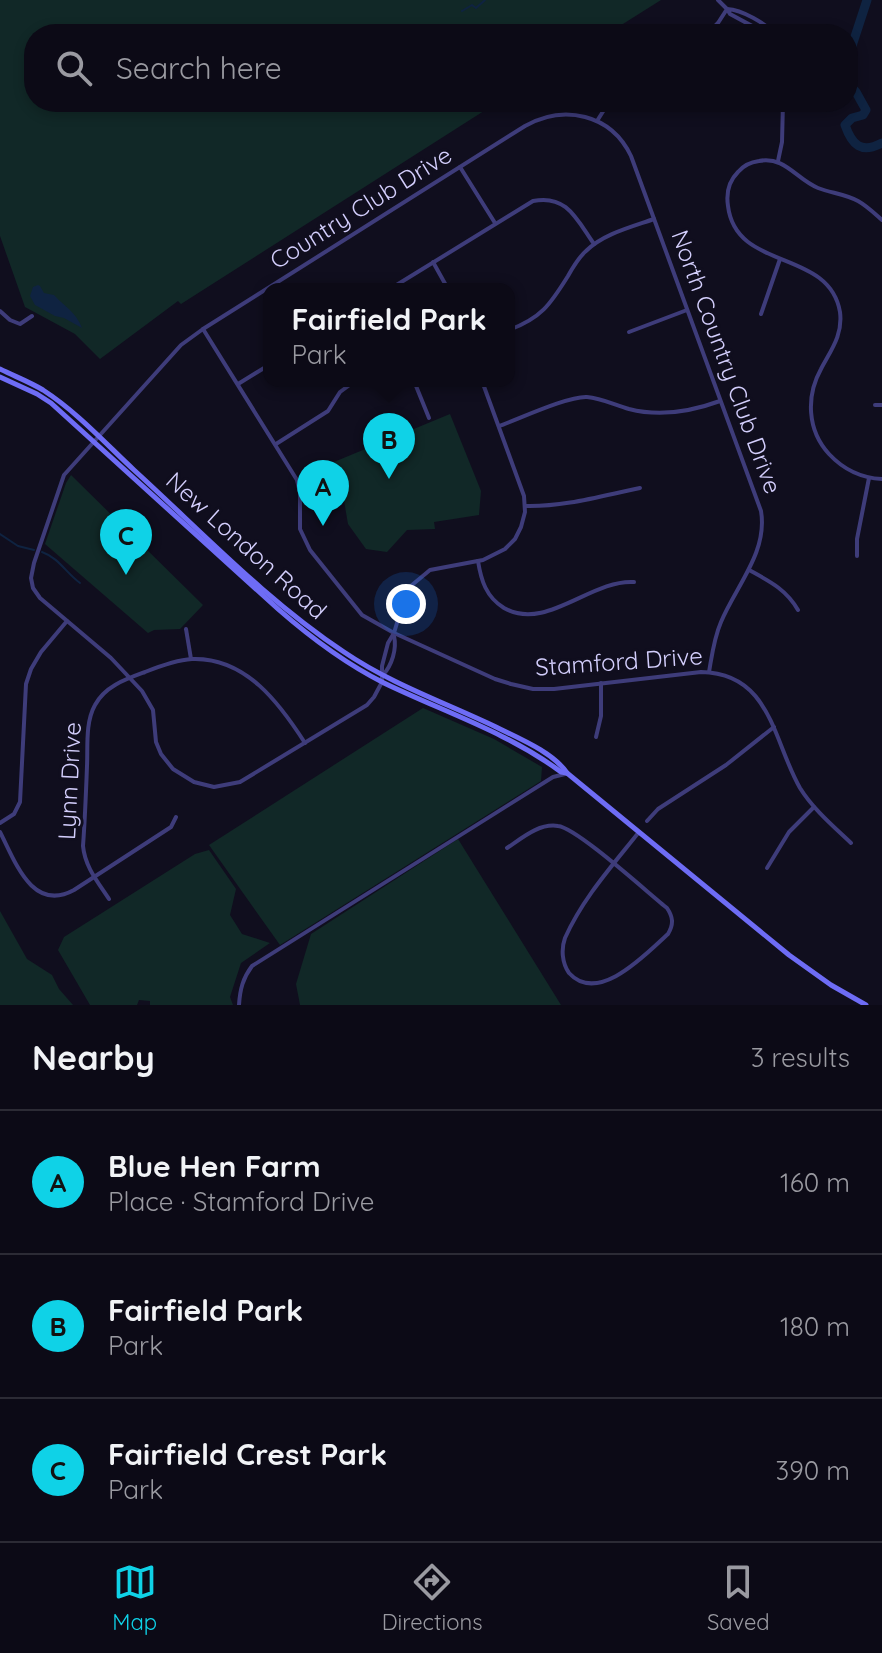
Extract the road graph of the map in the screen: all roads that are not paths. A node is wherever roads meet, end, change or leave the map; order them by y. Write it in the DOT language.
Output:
graph roads {
  1 [pos="718,0"];
  2 [pos="727,9"];
  3 [pos="717,24"];
  4 [pos="748,24"];
  5 [pos="761,24"];
  6 [pos="603,112"];
  7 [pos="783,112"];
  8 [pos="597,121"];
  9 [pos="778,161"];
  10 [pos="460,167"];
  11 [pos="654,219"];
  12 [pos="882,220"];
  13 [pos="495,223"];
  14 [pos="594,244"];
  15 [pos="780,259"];
  16 [pos="433,262"];
  17 [pos="276,283"];
  18 [pos="400,283"];
  19 [pos="445,283"];
  20 [pos="263,291"];
  21 [pos="687,310"];
  22 [pos="0,311"];
  23 [pos="761,314"];
  24 [pos="32,316"];
  25 [pos="515,327"];
  26 [pos="203,329"];
  27 [pos="629,332"];
  28 [pos="0,369"];
  29 [pos="263,369"];
  30 [pos="0,377"];
  31 [pos="238,384"];
  32 [pos="347,387"];
  33 [pos="416,387"];
  34 [pos="484,387"];
  35 [pos="721,401"];
  36 [pos="875,405"];
  37 [pos="882,405"];
  38 [pos="429,418"];
  39 [pos="499,426"];
  40 [pos="96,439"];
  41 [pos="276,444"];
  42 [pos="869,478"];
  43 [pos="882,479"];
  44 [pos="640,488"];
  45 [pos="525,506"];
  46 [pos="857,556"];
  47 [pos="478,561"];
  48 [pos="748,569"];
  49 [pos="634,582"];
  50 [pos="798,610"];
  51 [pos="67,621"];
  52 [pos="186,629"];
  53 [pos="394,633"];
  54 [pos="191,659"];
  55 [pos="709,672"];
  56 [pos="131,678"];
  57 [pos="382,679"];
  58 [pos="601,683"];
  59 [pos="774,727"];
  60 [pos="596,737"];
  61 [pos="305,743"];
  62 [pos="567,773"];
  63 [pos="814,807"];
  64 [pos="176,817"];
  65 [pos="647,821"];
  66 [pos="0,823"];
  67 [pos="0,832"];
  68 [pos="639,832"];
  69 [pos="851,843"];
  70 [pos="507,848"];
  71 [pos="613,864"];
  72 [pos="767,868"];
  73 [pos="94,876"];
  74 [pos="109,899"];
  75 [pos="239,1005"];
  76 [pos="866,1005"];
  1 -- 2 [label="street"];
  2 -- 3 [label="street"];
  2 -- 4 [label="street"];
  2 -- 5 [label="street"];
  6 -- 8 [label="street"];
  7 -- 9 [label="street"];
  8 -- 10 [label="street, Country Club Drive"];
  8 -- 11 [label="street, North Country Club Drive"];
  9 -- 12 [label="street"];
  9 -- 15 [label="street"];
  10 -- 13 [label="street"];
  10 -- 17 [label="street, Country Club Drive"];
  11 -- 14 [label="street"];
  11 -- 21 [label="street, North Country Club Drive"];
  13 -- 14 [label="street"];
  13 -- 16 [label="street"];
  14 -- 25 [label="street"];
  15 -- 23 [label="street"];
  15 -- 42 [label="street"];
  16 -- 18 [label="street"];
  16 -- 19 [label="street"];
  20 -- 26 [label="street, Country Club Drive"];
  21 -- 27 [label="street"];
  21 -- 35 [label="street, North Country Club Drive"];
  22 -- 24 [label="street"];
  26 -- 31 [label="street, Stamford Drive"];
  26 -- 40 [label="street, Country Club Drive"];
  28 -- 40 [label="main road, New London Road"];
  29 -- 31 [label="street"];
  30 -- 40 [label="main road, New London Road"];
  31 -- 41 [label="street, Stamford Drive"];
  32 -- 41 [label="street"];
  33 -- 38 [label="street"];
  34 -- 39 [label="street"];
  35 -- 39 [label="street"];
  35 -- 48 [label="street, North Country Club Drive"];
  36 -- 37 [label="street"];
  39 -- 45 [label="street"];
  40 -- 51 [label="street, Country Club Drive"];
  40 -- 57 [label="main road, New London Road"];
  41 -- 53 [label="street, Stamford Drive"];
  42 -- 43 [label="street"];
  42 -- 46 [label="street"];
  44 -- 45 [label="street"];
  45 -- 47 [label="street"];
  47 -- 49 [label="street"];
  47 -- 53 [label="street"];
  48 -- 50 [label="street"];
  48 -- 55 [label="street, North Country Club Drive"];
  51 -- 56 [label="street, Country Club Drive"];
  51 -- 66 [label="street"];
  52 -- 54 [label="street"];
  53 -- 57 [label="street"];
  53 -- 58 [label="street, Stamford Drive"];
  54 -- 56 [label="street, Lynn Drive"];
  54 -- 61 [label="street, Lynn Drive"];
  55 -- 58 [label="street, Stamford Drive"];
  55 -- 59 [label="street, Stamford Drive"];
  56 -- 61 [label="street, Country Club Drive"];
  56 -- 73 [label="street, Lynn Drive"];
  57 -- 61 [label="street, Country Club Drive"];
  57 -- 62 [label="main road, New London Road"];
  58 -- 60 [label="street"];
  59 -- 63 [label="street, Stamford Drive"];
  59 -- 65 [label="street"];
  62 -- 68 [label="main road, New London Road"];
  62 -- 75 [label="street"];
  63 -- 69 [label="street, Stamford Drive"];
  63 -- 72 [label="street"];
  64 -- 73 [label="street"];
  67 -- 73 [label="street"];
  68 -- 71 [label="street"];
  68 -- 76 [label="main road, New London Road"];
  70 -- 71 [label="street"];
  71 -- 71 [label="street"];
  73 -- 74 [label="street, Lynn Drive"];
}
